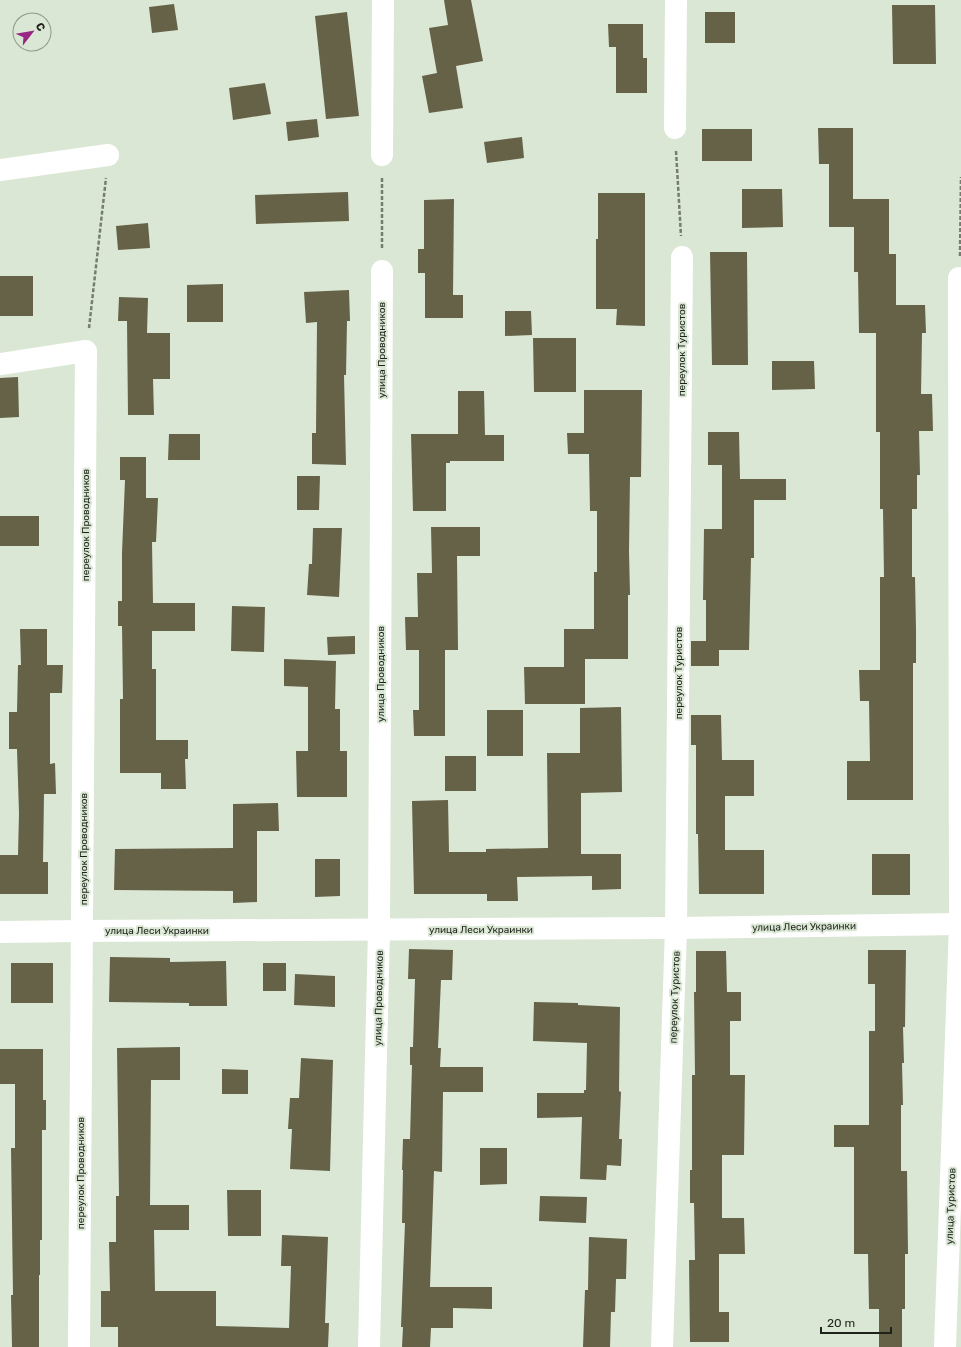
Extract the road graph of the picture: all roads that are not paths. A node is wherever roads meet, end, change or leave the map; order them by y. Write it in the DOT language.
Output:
graph roads {
  1 [pos="383,0"];
  2 [pos="676,0"];
  3 [pos="674,128"];
  4 [pos="108,155"];
  5 [pos="382,155"];
  6 [pos="0,170"];
  7 [pos="682,257"];
  8 [pos="382,271"];
  9 [pos="959,278"];
  10 [pos="0,364"];
  11 [pos="960,924"];
  12 [pos="676,928"];
  13 [pos="379,930"];
  14 [pos="82,931"];
  15 [pos="0,932"];
  16 [pos="79,1347"];
  17 [pos="369,1347"];
  18 [pos="662,1347"];
  19 [pos="945,1347"];
  1 -- 5 [label="street"];
  2 -- 3 [label="street"];
  4 -- 6 [label="street"];
  7 -- 12 [label="street, переулок Туристов"];
  8 -- 13 [label="street, улица Проводников"];
  9 -- 11 [label="street, улица Туристов"];
  10 -- 14 [label="street, переулок Проводников"];
  11 -- 12 [label="street, улица Леси Украинки"];
  11 -- 19 [label="street, улица Туристов"];
  12 -- 13 [label="street, улица Леси Украинки"];
  12 -- 18 [label="street, переулок Туристов"];
  13 -- 14 [label="street, улица Леси Украинки"];
  13 -- 17 [label="street, улица Проводников"];
  14 -- 15 [label="street, улица Леси Украинки"];
  14 -- 16 [label="street, переулок Проводников"];
}
